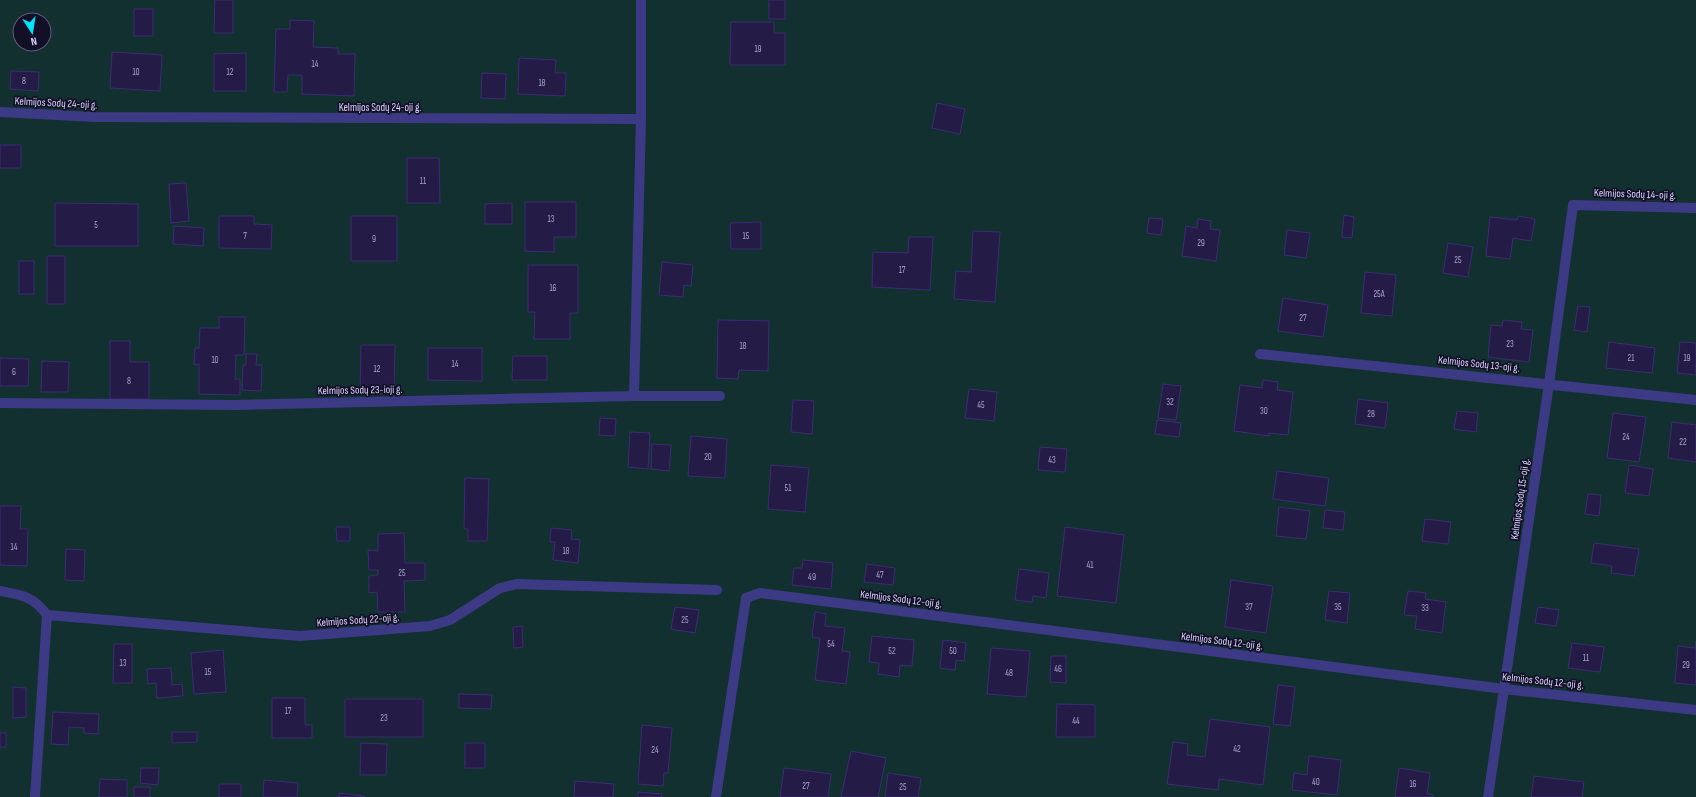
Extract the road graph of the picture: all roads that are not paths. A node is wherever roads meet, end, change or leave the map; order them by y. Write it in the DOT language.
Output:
graph roads {
  1 [pos="641,0"];
  2 [pos="0,112"];
  3 [pos="641,119"];
  4 [pos="1573,205"];
  5 [pos="1696,208"];
  6 [pos="1260,354"];
  7 [pos="1549,384"];
  8 [pos="634,396"];
  9 [pos="720,396"];
  10 [pos="1696,400"];
  11 [pos="0,403"];
  12 [pos="717,590"];
  13 [pos="0,592"];
  14 [pos="47,615"];
  15 [pos="1504,689"];
  16 [pos="1696,710"];
  17 [pos="35,797"];
  18 [pos="716,797"];
  19 [pos="1488,797"];
  1 -- 3 [label="street"];
  2 -- 3 [label="street, Kelmijos Sodų 24-oji g."];
  3 -- 8 [label="street"];
  4 -- 5 [label="street, Kelmijos Sodų 14-oji g."];
  4 -- 7 [label="street, Kelmijos Sodų 15-oji g."];
  6 -- 7 [label="street, Kelmijos Sodų 13-oji g."];
  7 -- 10 [label="street, Kelmijos Sodų 13-oji g."];
  7 -- 15 [label="street, Kelmijos Sodų 15-oji g."];
  8 -- 9 [label="street, Kelmijos Sodų 23-ioji g."];
  8 -- 11 [label="street, Kelmijos Sodų 23-ioji g."];
  12 -- 14 [label="street, Kelmijos Sodų 22-oji g."];
  13 -- 14 [label="street"];
  14 -- 17 [label="street"];
  15 -- 16 [label="street, Kelmijos Sodų 12-oji g."];
  15 -- 18 [label="street, Kelmijos Sodų 12-oji g."];
  15 -- 19 [label="street, Kelmijos Sodų 15-oji g."];
}
